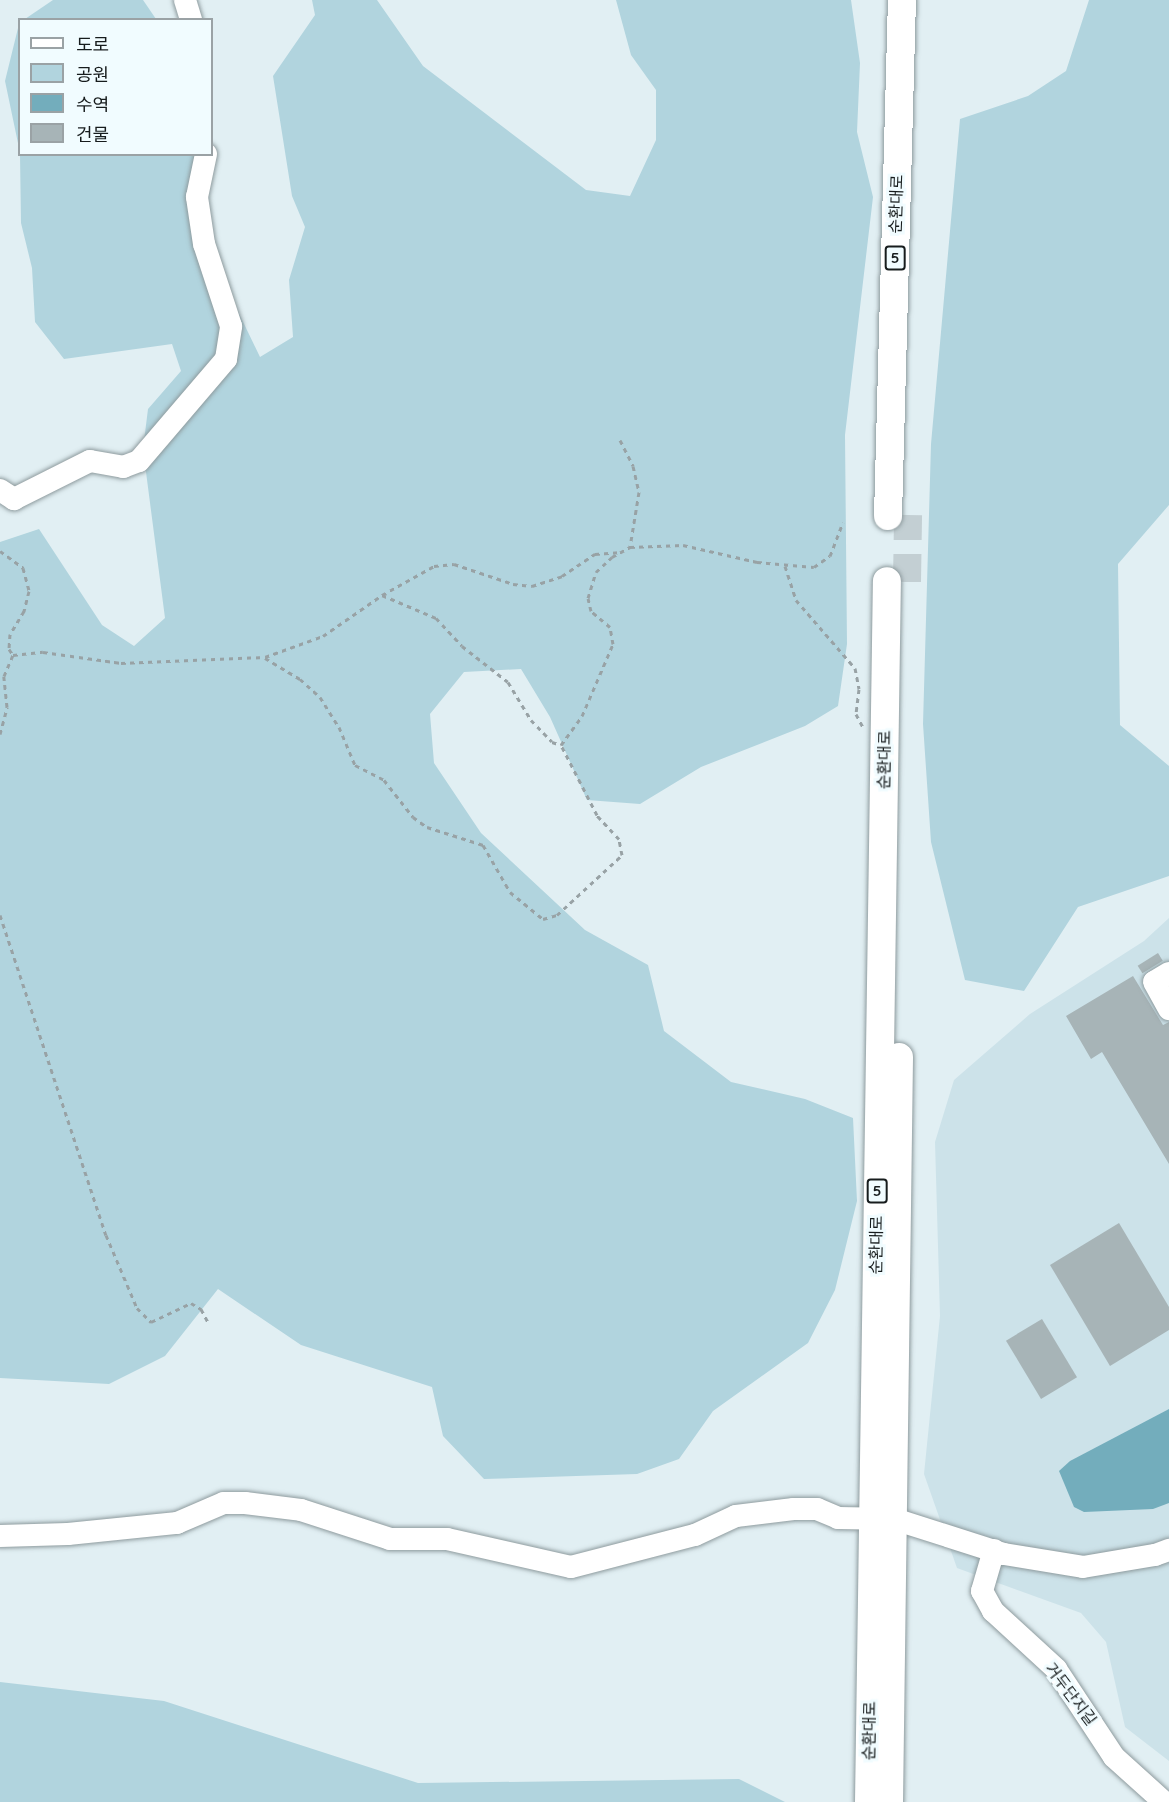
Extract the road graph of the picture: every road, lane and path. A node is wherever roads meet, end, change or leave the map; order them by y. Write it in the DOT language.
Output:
graph roads {
  1 [pos="185,0"];
  2 [pos="902,0"];
  3 [pos="921,0"];
  4 [pos="190,18"];
  5 [pos="206,156"];
  6 [pos="621,440"];
  7 [pos="0,490"];
  8 [pos="843,522"];
  9 [pos="630,547"];
  10 [pos="0,551"];
  11 [pos="622,552"];
  12 [pos="785,566"];
  13 [pos="897,581"];
  14 [pos="382,595"];
  15 [pos="13,656"];
  16 [pos="265,657"];
  17 [pos="7,664"];
  18 [pos="0,667"];
  19 [pos="0,734"];
  20 [pos="872,735"];
  21 [pos="561,745"];
  22 [pos="0,915"];
  23 [pos="1169,973"];
  24 [pos="1169,1009"];
  25 [pos="209,1324"];
  26 [pos="883,1517"];
  27 [pos="0,1536"];
  28 [pos="994,1550"];
  29 [pos="1169,1550"];
  30 [pos="869,1802"];
  31 [pos="889,1802"];
  32 [pos="1164,1802"];
  1 -- 4 [label="street"];
  2 -- 3 [label="main road, 순환대로 / 5"];
  5 -- 7 [label="street"];
  6 -- 9 [label="path"];
  8 -- 12 [label="path"];
  9 -- 11 [label="path"];
  9 -- 12 [label="path"];
  10 -- 15 [label="path"];
  11 -- 14 [label="path"];
  11 -- 21 [label="path"];
  12 -- 20 [label="path"];
  13 -- 26 [label="main road, 순환대로 / 5"];
  14 -- 16 [label="path"];
  14 -- 21 [label="path"];
  15 -- 16 [label="path"];
  15 -- 17 [label="path"];
  16 -- 21 [label="path"];
  17 -- 18 [label="path"];
  17 -- 19 [label="path"];
  22 -- 25 [label="path"];
  23 -- 24 [label="street"];
  26 -- 27 [label="street"];
  26 -- 28 [label="street"];
  26 -- 30 [label="main road, 순환대로 / 5"];
  26 -- 31 [label="main road, 순환대로 / 5"];
  28 -- 29 [label="street"];
  28 -- 32 [label="street, 거두단지길"];
}
